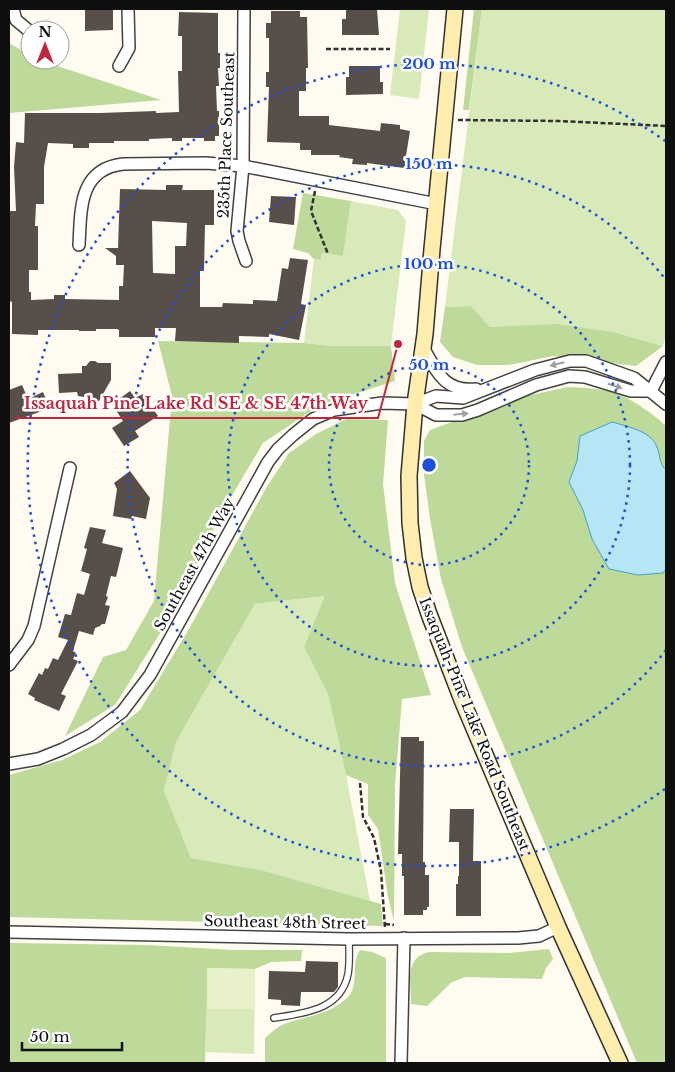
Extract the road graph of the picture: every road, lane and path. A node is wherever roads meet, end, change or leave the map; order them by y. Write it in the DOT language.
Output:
graph roads {
  1 [pos="13,9"];
  2 [pos="128,9"];
  3 [pos="244,9"];
  4 [pos="455,9"];
  5 [pos="20,23"];
  6 [pos="326,49"];
  7 [pos="390,49"];
  8 [pos="119,66"];
  9 [pos="445,119"];
  10 [pos="666,126"];
  11 [pos="243,166"];
  12 [pos="317,180"];
  13 [pos="437,204"];
  14 [pos="79,246"];
  15 [pos="328,254"];
  16 [pos="246,261"];
  17 [pos="423,347"];
  18 [pos="666,362"];
  19 [pos="493,387"];
  20 [pos="651,391"];
  21 [pos="415,404"];
  22 [pos="666,404"];
  23 [pos="70,468"];
  24 [pos="9,665"];
  25 [pos="9,764"];
  26 [pos="360,783"];
  27 [pos="385,924"];
  28 [pos="394,924"];
  29 [pos="558,928"];
  30 [pos="9,932"];
  31 [pos="386,938"];
  32 [pos="404,938"];
  33 [pos="349,939"];
  34 [pos="274,1018"];
  35 [pos="401,1063"];
  36 [pos="620,1063"];
  1 -- 5 [label="street"];
  2 -- 8 [label="street"];
  3 -- 11 [label="street, 235th Place Southeast"];
  4 -- 9 [label="main road, Issaquah-Pine Lake Road Southeast"];
  6 -- 7 [label="path"];
  9 -- 10 [label="path"];
  9 -- 13 [label="main road, Issaquah-Pine Lake Road Southeast"];
  11 -- 12 [label="street"];
  11 -- 14 [label="street"];
  11 -- 16 [label="street, 235th Place Southeast"];
  12 -- 13 [label="street"];
  12 -- 15 [label="path"];
  13 -- 17 [label="main road, Issaquah-Pine Lake Road Southeast"];
  17 -- 19 [label="street"];
  17 -- 21 [label="main road, Issaquah-Pine Lake Road Southeast"];
  18 -- 20 [label="street"];
  20 -- 19 [label="street, one-way"];
  19 -- 21 [label="street"];
  21 -- 20 [label="street, one-way"];
  20 -- 22 [label="street"];
  21 -- 25 [label="street, Southeast 47th Way"];
  21 -- 29 [label="main road, Issaquah-Pine Lake Road Southeast"];
  23 -- 24 [label="street"];
  26 -- 27 [label="path"];
  27 -- 28 [label="path"];
  27 -- 31 [label="path"];
  29 -- 32 [label="street, Southeast 48th Street"];
  29 -- 36 [label="main road, Issaquah-Pine Lake Road Southeast"];
  30 -- 33 [label="street, Southeast 48th Street"];
  31 -- 32 [label="street, Southeast 48th Street"];
  31 -- 33 [label="street, Southeast 48th Street"];
  32 -- 35 [label="street"];
  33 -- 34 [label="lane"];
}
